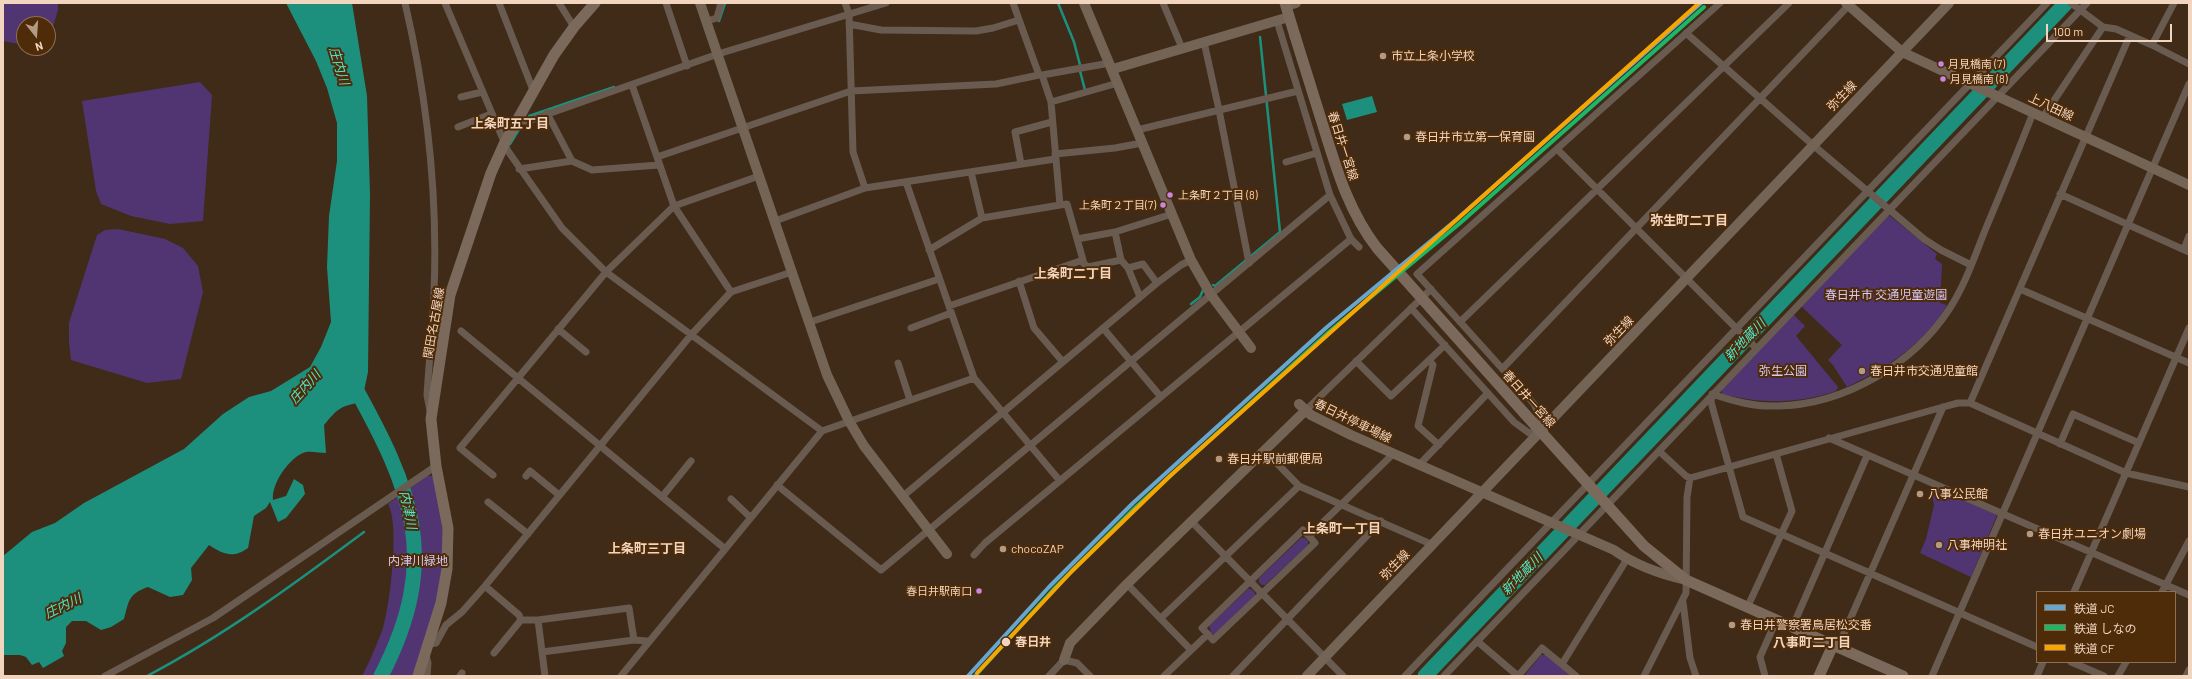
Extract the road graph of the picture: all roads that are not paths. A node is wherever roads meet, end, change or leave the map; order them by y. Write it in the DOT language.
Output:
graph roads {
  1 [pos="405,3"];
  2 [pos="445,3"];
  3 [pos="499,3"];
  4 [pos="559,3"];
  5 [pos="594,3"];
  6 [pos="666,3"];
  7 [pos="700,3"];
  8 [pos="721,3"];
  9 [pos="845,3"];
  10 [pos="886,3"];
  11 [pos="1013,3"];
  12 [pos="1084,3"];
  13 [pos="1163,3"];
  14 [pos="1720,3"];
  15 [pos="1789,3"];
  16 [pos="1949,3"];
  17 [pos="2047,3"];
  18 [pos="2087,3"];
  19 [pos="2174,3"];
  20 [pos="1289,4"];
  21 [pos="1849,4"];
  22 [pos="2076,7"];
  23 [pos="849,14"];
  24 [pos="1289,18"];
  25 [pos="1020,20"];
  26 [pos="707,21"];
  27 [pos="1276,21"];
  28 [pos="849,24"];
  29 [pos="574,27"];
  30 [pos="2103,27"];
  31 [pos="1686,33"];
  32 [pos="2130,35"];
  33 [pos="1204,42"];
  34 [pos="2152,45"];
  35 [pos="1182,48"];
  36 [pos="1902,52"];
  37 [pos="718,54"];
  38 [pos="2189,64"];
  39 [pos="687,66"];
  40 [pos="1111,66"];
  41 [pos="1724,67"];
  42 [pos="1041,75"];
  43 [pos="1118,83"];
  44 [pos="2189,84"];
  45 [pos="1973,85"];
  46 [pos="632,86"];
  47 [pos="533,90"];
  48 [pos="851,91"];
  49 [pos="1298,91"];
  50 [pos="482,92"];
  51 [pos="1996,96"];
  52 [pos="461,98"];
  53 [pos="1760,98"];
  54 [pos="1051,102"];
  55 [pos="1219,110"];
  56 [pos="547,113"];
  57 [pos="2033,113"];
  58 [pos="491,114"];
  59 [pos="2043,117"];
  60 [pos="518,121"];
  61 [pos="1052,122"];
  62 [pos="458,127"];
  63 [pos="743,127"];
  64 [pos="1137,130"];
  65 [pos="2085,137"];
  66 [pos="505,142"];
  67 [pos="1142,143"];
  68 [pos="1813,145"];
  69 [pos="1557,149"];
  70 [pos="1317,153"];
  71 [pos="1055,157"];
  72 [pos="572,161"];
  73 [pos="658,161"];
  74 [pos="1286,162"];
  75 [pos="1020,164"];
  76 [pos="2153,168"];
  77 [pos="519,169"];
  78 [pos="971,172"];
  79 [pos="759,176"];
  80 [pos="906,182"];
  81 [pos="2189,185"];
  82 [pos="865,188"];
  83 [pos="1598,190"];
  84 [pos="1869,192"];
  85 [pos="2060,194"];
  86 [pos="1330,195"];
  87 [pos="1060,205"];
  88 [pos="674,206"];
  89 [pos="1887,208"];
  90 [pos="1172,214"];
  91 [pos="982,218"];
  92 [pos="775,221"];
  93 [pos="2129,225"];
  94 [pos="1636,227"];
  95 [pos="1115,232"];
  96 [pos="2189,236"];
  97 [pos="1077,239"];
  98 [pos="1351,239"];
  99 [pos="1359,247"];
  100 [pos="929,250"];
  101 [pos="2187,251"];
  102 [pos="1121,260"];
  103 [pos="1191,260"];
  104 [pos="1081,261"];
  105 [pos="1249,263"];
  106 [pos="1971,265"];
  107 [pos="1128,268"];
  108 [pos="606,272"];
  109 [pos="792,272"];
  110 [pos="1687,278"];
  111 [pos="939,280"];
  112 [pos="1019,281"];
  113 [pos="1157,283"];
  114 [pos="1431,289"];
  115 [pos="2020,289"];
  116 [pos="731,292"];
  117 [pos="1211,295"];
  118 [pos="1140,297"];
  119 [pos="1411,308"];
  120 [pos="950,310"];
  121 [pos="2087,319"];
  122 [pos="810,322"];
  123 [pos="1460,322"];
  124 [pos="911,328"];
  125 [pos="1103,328"];
  126 [pos="2189,328"];
  127 [pos="558,329"];
  128 [pos="1738,330"];
  129 [pos="461,331"];
  130 [pos="1238,332"];
  131 [pos="691,335"];
  132 [pos="1445,345"];
  133 [pos="1755,346"];
  134 [pos="1251,348"];
  135 [pos="586,352"];
  136 [pos="2176,357"];
  137 [pos="1429,360"];
  138 [pos="1356,361"];
  139 [pos="1063,362"];
  140 [pos="1131,362"];
  141 [pos="898,363"];
  142 [pos="2189,363"];
  143 [pos="1503,368"];
  144 [pos="517,378"];
  145 [pos="974,378"];
  146 [pos="1488,393"];
  147 [pos="1712,394"];
  148 [pos="1162,397"];
  149 [pos="910,400"];
  150 [pos="1970,403"];
  151 [pos="1302,407"];
  152 [pos="1942,407"];
  153 [pos="1003,412"];
  154 [pos="431,419"];
  155 [pos="849,421"];
  156 [pos="822,431"];
  157 [pos="1540,432"];
  158 [pos="2037,434"];
  159 [pos="1829,438"];
  160 [pos="2139,443"];
  161 [pos="2060,444"];
  162 [pos="1030,445"];
  163 [pos="1439,445"];
  164 [pos="599,446"];
  165 [pos="1264,451"];
  166 [pos="1659,451"];
  167 [pos="1393,454"];
  168 [pos="1776,454"];
  169 [pos="1867,456"];
  170 [pos="691,461"];
  171 [pos="1419,464"];
  172 [pos="436,466"];
  173 [pos="1728,467"];
  174 [pos="2126,473"];
  175 [pos="493,475"];
  176 [pos="526,476"];
  177 [pos="1913,476"];
  178 [pos="1690,478"];
  179 [pos="1060,481"];
  180 [pos="777,485"];
  181 [pos="1299,486"];
  182 [pos="1590,486"];
  183 [pos="2189,487"];
  184 [pos="1482,492"];
  185 [pos="559,496"];
  186 [pos="662,497"];
  187 [pos="902,497"];
  188 [pos="731,499"];
  189 [pos="488,502"];
  190 [pos="1343,504"];
  191 [pos="1605,504"];
  192 [pos="2002,515"];
  193 [pos="750,517"];
  194 [pos="1381,521"];
  195 [pos="1191,522"];
  196 [pos="1554,524"];
  197 [pos="928,530"];
  198 [pos="528,534"];
  199 [pos="1577,534"];
  200 [pos="1781,534"];
  201 [pos="1309,536"];
  202 [pos="2189,541"];
  203 [pos="1432,545"];
  204 [pos="724,548"];
  205 [pos="1824,553"];
  206 [pos="2091,553"];
  207 [pos="947,554"];
  208 [pos="974,555"];
  209 [pos="1225,556"];
  210 [pos="1627,559"];
  211 [pos="1870,574"];
  212 [pos="1686,580"];
  213 [pos="1250,581"];
  214 [pos="1127,584"];
  215 [pos="485,586"];
  216 [pos="2163,589"];
  217 [pos="2074,591"];
  218 [pos="2176,592"];
  219 [pos="1262,594"];
  220 [pos="2189,595"];
  221 [pos="1683,602"];
  222 [pos="1747,608"];
  223 [pos="1959,613"];
  224 [pos="1161,618"];
  225 [pos="521,620"];
  226 [pos="538,620"];
  227 [pos="1288,620"];
  228 [pos="1776,621"];
  229 [pos="1792,628"];
  230 [pos="1208,634"];
  231 [pos="634,640"];
  232 [pos="647,641"];
  233 [pos="1477,641"];
  234 [pos="1835,646"];
  235 [pos="2036,647"];
  236 [pos="428,650"];
  237 [pos="1191,650"];
  238 [pos="542,652"];
  239 [pos="494,653"];
  240 [pos="1325,657"];
  241 [pos="1064,660"];
  242 [pos="2043,663"];
  243 [pos="2073,663"];
  244 [pos="2125,663"];
  245 [pos="1562,664"];
  246 [pos="2189,670"];
  247 [pos="105,676"];
  248 [pos="418,676"];
  249 [pos="427,676"];
  250 [pos="545,676"];
  251 [pos="620,676"];
  252 [pos="1049,676"];
  253 [pos="1090,676"];
  254 [pos="1164,676"];
  255 [pos="1233,676"];
  256 [pos="1307,676"];
  257 [pos="1344,676"];
  258 [pos="1405,676"];
  259 [pos="1444,676"];
  260 [pos="1518,676"];
  261 [pos="1576,676"];
  262 [pos="1644,676"];
  263 [pos="1696,676"];
  264 [pos="1765,676"];
  265 [pos="1819,676"];
  266 [pos="1903,676"];
  267 [pos="1932,676"];
  268 [pos="2037,676"];
  269 [pos="2104,676"];
  270 [pos="2118,676"];
  271 [pos="2186,676"];
  1 -- 154 [label="street"];
  2 -- 50 [label="street"];
  3 -- 47 [label="street"];
  4 -- 29 [label="street"];
  5 -- 29 [label="main road, 関田名古屋線"];
  6 -- 39 [label="street"];
  7 -- 26 [label="street"];
  8 -- 26 [label="street"];
  9 -- 23 [label="street"];
  10 -- 23 [label="street"];
  11 -- 25 [label="street"];
  12 -- 40 [label="street"];
  13 -- 35 [label="street"];
  14 -- 31 [label="street"];
  15 -- 41 [label="street"];
  16 -- 36 [label="street, 弥生線"];
  17 -- 45 [label="street"];
  18 -- 22 [label="street"];
  19 -- 34 [label="street"];
  20 -- 24 [label="main road, 春日井一宮線"];
  21 -- 36 [label="street, 上八田線"];
  21 -- 53 [label="street"];
  22 -- 30 [label="street"];
  22 -- 51 [label="street"];
  23 -- 28 [label="street"];
  23 -- 37 [label="street"];
  24 -- 27 [label="street"];
  24 -- 157 [label="main road, 春日井一宮線, bridge"];
  25 -- 28 [label="street"];
  25 -- 42 [label="street"];
  26 -- 37 [label="street"];
  27 -- 33 [label="street"];
  27 -- 49 [label="street"];
  28 -- 48 [label="street"];
  29 -- 47 [label="main road, 関田名古屋線"];
  30 -- 32 [label="street"];
  30 -- 59 [label="street"];
  31 -- 41 [label="street"];
  31 -- 69 [label="street"];
  32 -- 34 [label="street"];
  32 -- 65 [label="street"];
  33 -- 35 [label="street"];
  33 -- 55 [label="street"];
  34 -- 38 [label="street"];
  35 -- 40 [label="street"];
  36 -- 45 [label="street, 上八田線"];
  36 -- 68 [label="street, 弥生線"];
  37 -- 39 [label="street"];
  37 -- 63 [label="street"];
  39 -- 46 [label="street"];
  40 -- 42 [label="street"];
  40 -- 43 [label="street"];
  41 -- 53 [label="street"];
  41 -- 83 [label="street"];
  42 -- 48 [label="street"];
  42 -- 54 [label="street"];
  43 -- 54 [label="street"];
  43 -- 64 [label="street"];
  44 -- 76 [label="street"];
  45 -- 51 [label="street, 上八田線"];
  45 -- 84 [label="street"];
  46 -- 56 [label="street"];
  46 -- 73 [label="street"];
  47 -- 60 [label="main road, 関田名古屋線"];
  48 -- 63 [label="street"];
  48 -- 82 [label="street"];
  49 -- 55 [label="street"];
  49 -- 70 [label="street"];
  50 -- 52 [label="street"];
  50 -- 58 [label="street"];
  51 -- 57 [label="street, 上八田線"];
  51 -- 89 [label="street"];
  53 -- 68 [label="street"];
  53 -- 94 [label="street"];
  54 -- 61 [label="street"];
  55 -- 64 [label="street"];
  55 -- 105 [label="street"];
  56 -- 60 [label="street"];
  56 -- 72 [label="street"];
  57 -- 59 [label="street, 上八田線"];
  57 -- 106 [label="street"];
  58 -- 62 [label="street"];
  58 -- 66 [label="street"];
  59 -- 65 [label="street, 上八田線"];
  60 -- 66 [label="main road, 関田名古屋線"];
  61 -- 71 [label="street"];
  61 -- 75 [label="street"];
  63 -- 73 [label="street"];
  63 -- 79 [label="street"];
  64 -- 67 [label="street"];
  65 -- 76 [label="street, 上八田線"];
  65 -- 85 [label="street"];
  66 -- 77 [label="street"];
  66 -- 154 [label="main road, 関田名古屋線"];
  67 -- 71 [label="street"];
  67 -- 90 [label="street"];
  68 -- 84 [label="street"];
  68 -- 110 [label="street, 弥生線"];
  69 -- 83 [label="street"];
  69 -- 114 [label="street"];
  70 -- 74 [label="street"];
  70 -- 86 [label="street"];
  71 -- 75 [label="street"];
  71 -- 87 [label="street"];
  72 -- 73 [label="street"];
  72 -- 77 [label="street"];
  73 -- 88 [label="street"];
  75 -- 78 [label="street"];
  76 -- 81 [label="street, 上八田線"];
  76 -- 93 [label="street"];
  77 -- 108 [label="street"];
  78 -- 80 [label="street"];
  78 -- 91 [label="street"];
  79 -- 88 [label="street"];
  79 -- 92 [label="street"];
  80 -- 82 [label="street"];
  80 -- 100 [label="street"];
  82 -- 92 [label="street"];
  83 -- 94 [label="street"];
  83 -- 123 [label="street"];
  84 -- 89 [label="street"];
  84 -- 128 [label="street"];
  85 -- 93 [label="street"];
  85 -- 115 [label="street"];
  86 -- 98 [label="street"];
  86 -- 105 [label="street"];
  87 -- 91 [label="street"];
  87 -- 97 [label="street"];
  88 -- 108 [label="street"];
  88 -- 116 [label="street"];
  89 -- 106 [label="street"];
  89 -- 133 [label="street"];
  90 -- 95 [label="street"];
  90 -- 103 [label="street"];
  91 -- 100 [label="street"];
  92 -- 109 [label="street"];
  93 -- 101 [label="street"];
  93 -- 121 [label="street"];
  94 -- 110 [label="street"];
  94 -- 143 [label="street"];
  95 -- 97 [label="street"];
  95 -- 102 [label="street"];
  96 -- 101 [label="street"];
  97 -- 104 [label="street"];
  98 -- 99 [label="street"];
  98 -- 130 [label="street"];
  100 -- 111 [label="street"];
  102 -- 104 [label="street"];
  102 -- 107 [label="street"];
  103 -- 113 [label="street"];
  103 -- 117 [label="street"];
  104 -- 112 [label="street"];
  105 -- 117 [label="street"];
  106 -- 147 [label="street"];
  107 -- 113 [label="street"];
  107 -- 118 [label="street"];
  108 -- 127 [label="street"];
  108 -- 131 [label="street"];
  109 -- 116 [label="street"];
  109 -- 122 [label="street"];
  110 -- 128 [label="street"];
  110 -- 157 [label="street, 弥生線"];
  111 -- 120 [label="street"];
  111 -- 122 [label="street"];
  112 -- 120 [label="street"];
  112 -- 139 [label="street"];
  113 -- 118 [label="street"];
  114 -- 119 [label="street"];
  114 -- 123 [label="street"];
  115 -- 121 [label="street"];
  115 -- 150 [label="street"];
  116 -- 131 [label="street"];
  117 -- 130 [label="street"];
  117 -- 140 [label="street"];
  118 -- 125 [label="street"];
  119 -- 132 [label="street"];
  119 -- 138 [label="street"];
  120 -- 124 [label="street"];
  120 -- 145 [label="street"];
  121 -- 136 [label="street"];
  121 -- 158 [label="street"];
  122 -- 155 [label="street"];
  123 -- 143 [label="street"];
  125 -- 139 [label="street"];
  125 -- 140 [label="street"];
  126 -- 136 [label="street"];
  127 -- 135 [label="street"];
  127 -- 144 [label="street"];
  128 -- 133 [label="street"];
  128 -- 182 [label="street"];
  129 -- 144 [label="street"];
  130 -- 134 [label="street"];
  130 -- 148 [label="street"];
  131 -- 156 [label="street"];
  131 -- 164 [label="street"];
  132 -- 137 [label="street"];
  132 -- 146 [label="street"];
  133 -- 147 [label="street"];
  136 -- 142 [label="street"];
  136 -- 160 [label="street"];
  137 -- 138 [label="street"];
  137 -- 163 [label="street"];
  138 -- 151 [label="street"];
  139 -- 153 [label="street"];
  140 -- 148 [label="street"];
  140 -- 162 [label="street"];
  141 -- 149 [label="street"];
  143 -- 157 [label="street"];
  144 -- 164 [label="street"];
  144 -- 175 [label="street"];
  145 -- 149 [label="street"];
  145 -- 153 [label="street"];
  146 -- 157 [label="street"];
  146 -- 163 [label="street"];
  147 -- 166 [label="street"];
  147 -- 173 [label="street"];
  148 -- 179 [label="street"];
  149 -- 155 [label="street"];
  150 -- 152 [label="street"];
  150 -- 158 [label="street"];
  151 -- 165 [label="street, 春日井停車場線"];
  151 -- 167 [label="street, 春日井停車場線"];
  152 -- 159 [label="street"];
  152 -- 177 [label="street"];
  153 -- 162 [label="street"];
  153 -- 187 [label="street"];
  154 -- 172 [label="main road, 関田名古屋線"];
  155 -- 156 [label="street"];
  155 -- 187 [label="street"];
  156 -- 180 [label="street"];
  157 -- 182 [label="main road, 春日井一宮線"];
  157 -- 184 [label="street, 弥生線"];
  158 -- 161 [label="street"];
  158 -- 192 [label="street"];
  159 -- 168 [label="street"];
  159 -- 169 [label="street"];
  160 -- 161 [label="street"];
  160 -- 174 [label="street"];
  161 -- 174 [label="street"];
  162 -- 179 [label="street"];
  162 -- 197 [label="street"];
  163 -- 171 [label="street"];
  164 -- 185 [label="street"];
  164 -- 186 [label="street"];
  165 -- 181 [label="street"];
  165 -- 195 [label="street, 春日井停車場線"];
  166 -- 178 [label="street"];
  166 -- 191 [label="street"];
  167 -- 171 [label="street, 春日井停車場線"];
  167 -- 190 [label="street"];
  168 -- 173 [label="street"];
  168 -- 200 [label="street"];
  169 -- 177 [label="street"];
  169 -- 205 [label="street"];
  170 -- 186 [label="street"];
  171 -- 184 [label="street, 春日井停車場線"];
  172 -- 236 [label="main road, 関田名古屋線"];
  172 -- 247 [label="street"];
  173 -- 178 [label="street"];
  173 -- 200 [label="street"];
  174 -- 183 [label="street"];
  174 -- 206 [label="street"];
  176 -- 185 [label="street"];
  177 -- 192 [label="street"];
  177 -- 211 [label="street"];
  178 -- 212 [label="street"];
  179 -- 208 [label="street"];
  180 -- 193 [label="street"];
  180 -- 197 [label="street"];
  181 -- 190 [label="street"];
  181 -- 209 [label="street"];
  182 -- 191 [label="main road, 春日井一宮線"];
  182 -- 196 [label="street"];
  184 -- 196 [label="street, 春日井停車場線"];
  184 -- 203 [label="street, 弥生線"];
  185 -- 198 [label="street"];
  186 -- 204 [label="street"];
  187 -- 197 [label="street"];
  188 -- 193 [label="street"];
  189 -- 198 [label="street"];
  190 -- 194 [label="street"];
  190 -- 201 [label="street"];
  191 -- 199 [label="street"];
  191 -- 212 [label="main road, 春日井一宮線"];
  192 -- 206 [label="street"];
  192 -- 223 [label="street"];
  193 -- 204 [label="street"];
  194 -- 203 [label="street"];
  194 -- 227 [label="street"];
  195 -- 209 [label="street"];
  195 -- 214 [label="street, 春日井停車場線"];
  196 -- 199 [label="street, 春日井停車場線"];
  196 -- 258 [label="street"];
  197 -- 207 [label="street"];
  198 -- 215 [label="street"];
  199 -- 210 [label="street, 春日井停車場線"];
  199 -- 233 [label="street"];
  200 -- 205 [label="street"];
  200 -- 222 [label="street"];
  201 -- 213 [label="street"];
  201 -- 219 [label="street"];
  202 -- 216 [label="street"];
  203 -- 240 [label="street, 弥生線"];
  204 -- 232 [label="street"];
  205 -- 211 [label="street"];
  205 -- 229 [label="street"];
  206 -- 216 [label="street"];
  206 -- 217 [label="street"];
  209 -- 213 [label="street"];
  209 -- 224 [label="street"];
  210 -- 212 [label="street, 春日井停車場線"];
  210 -- 245 [label="street"];
  211 -- 223 [label="street"];
  211 -- 234 [label="street"];
  212 -- 221 [label="street"];
  212 -- 222 [label="main road, 春日井一宮線"];
  213 -- 219 [label="street"];
  213 -- 230 [label="street"];
  214 -- 224 [label="street"];
  214 -- 241 [label="street, 春日井停車場線"];
  215 -- 225 [label="street"];
  215 -- 236 [label="street"];
  218 -- 220 [label="street"];
  219 -- 227 [label="street"];
  219 -- 230 [label="street"];
  221 -- 262 [label="street"];
  221 -- 263 [label="street"];
  222 -- 228 [label="main road, 春日井一宮線"];
  223 -- 235 [label="street"];
  223 -- 267 [label="street"];
  224 -- 237 [label="street"];
  225 -- 226 [label="street"];
  225 -- 239 [label="street"];
  226 -- 231 [label="street"];
  226 -- 238 [label="street"];
  227 -- 240 [label="street"];
  227 -- 255 [label="street"];
  228 -- 229 [label="main road, 春日井一宮線"];
  228 -- 264 [label="street"];
  229 -- 234 [label="main road, 春日井一宮線"];
  230 -- 237 [label="street"];
  231 -- 232 [label="street"];
  231 -- 238 [label="street"];
  232 -- 251 [label="street"];
  233 -- 259 [label="street"];
  233 -- 260 [label="street"];
  234 -- 265 [label="main road"];
  234 -- 266 [label="main road, 春日井一宮線"];
  236 -- 248 [label="main road, 関田名古屋線"];
  236 -- 249 [label="street"];
  237 -- 254 [label="street"];
  238 -- 250 [label="street"];
  240 -- 256 [label="street, 弥生線"];
  240 -- 257 [label="street"];
  241 -- 252 [label="street"];
  241 -- 253 [label="street"];
  242 -- 268 [label="street"];
  243 -- 269 [label="street"];
  244 -- 270 [label="street"];
  245 -- 260 [label="street"];
  245 -- 261 [label="street"];
  246 -- 271 [label="street"];
}
